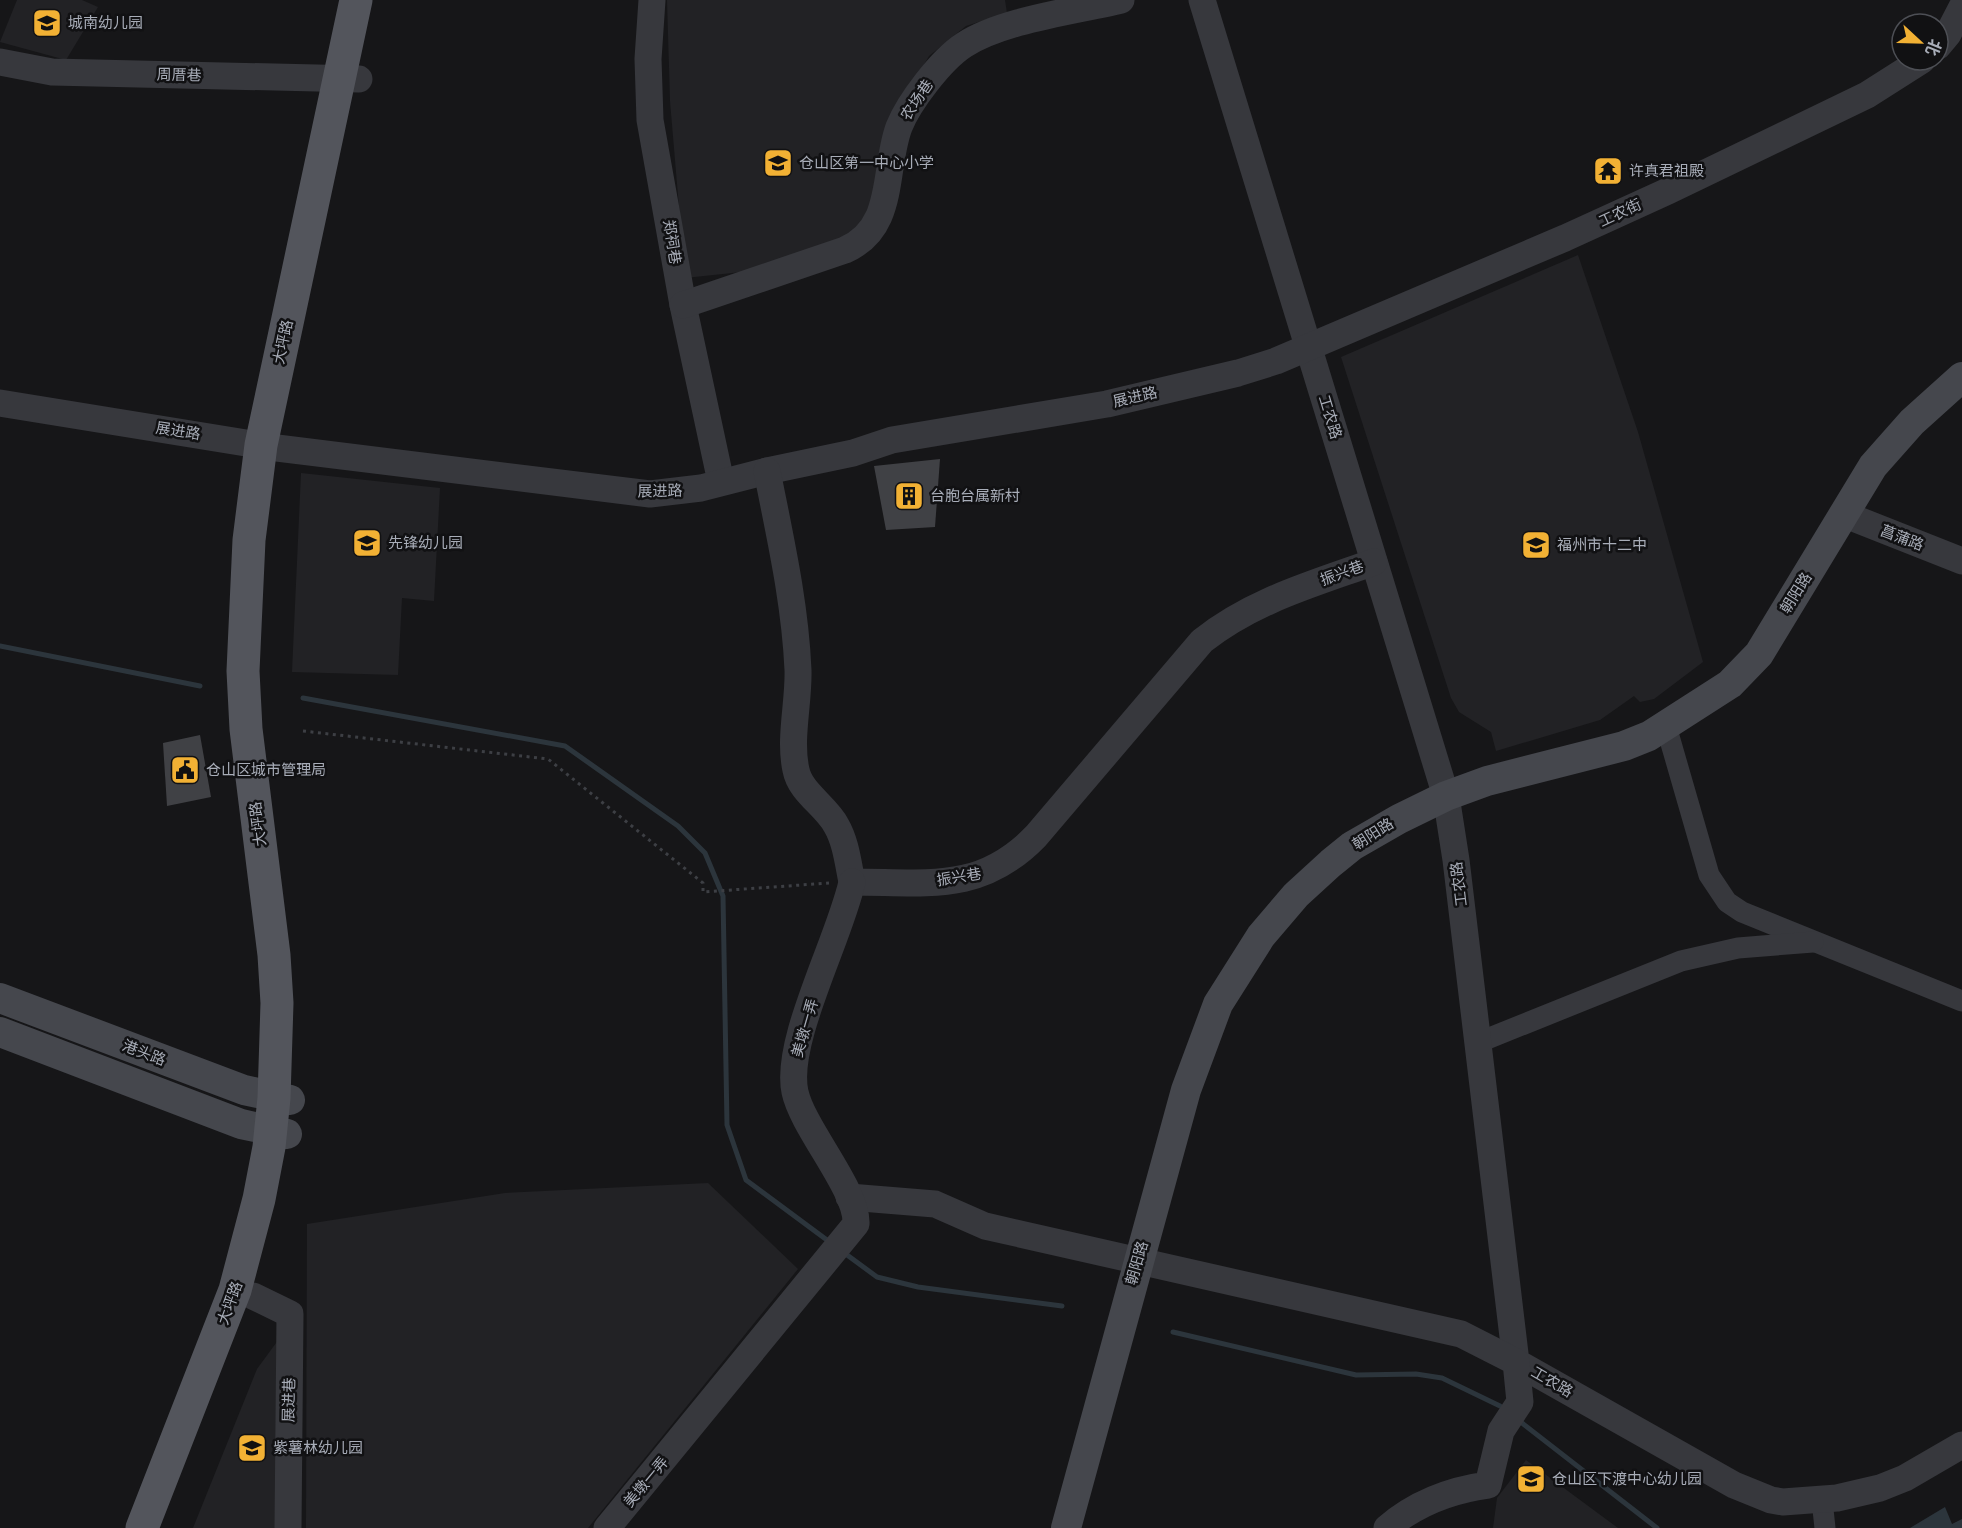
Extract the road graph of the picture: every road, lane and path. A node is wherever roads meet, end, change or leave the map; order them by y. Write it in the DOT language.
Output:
graph roads {
  1 [pos="356,0"];
  2 [pos="377,0"];
  3 [pos="652,0"];
  4 [pos="1121,0"];
  5 [pos="1202,0"];
  6 [pos="1962,7"];
  7 [pos="1950,39"];
  8 [pos="0,62"];
  9 [pos="1903,72"];
  10 [pos="349,79"];
  11 [pos="683,305"];
  12 [pos="1309,349"];
  13 [pos="1962,377"];
  14 [pos="0,402"];
  15 [pos="269,446"];
  16 [pos="767,471"];
  17 [pos="721,482"];
  18 [pos="1843,514"];
  19 [pos="1962,561"];
  20 [pos="1374,562"];
  21 [pos="1666,726"];
  22 [pos="303,731"];
  23 [pos="1446,796"];
  24 [pos="852,882"];
  25 [pos="1820,941"];
  26 [pos="0,998"];
  27 [pos="1962,1001"];
  28 [pos="0,1032"];
  29 [pos="1477,1043"];
  30 [pos="282,1099"];
  31 [pos="279,1133"];
  32 [pos="849,1197"];
  33 [pos="1137,1262"];
  34 [pos="253,1296"];
  35 [pos="1516,1362"];
  36 [pos="1962,1445"];
  37 [pos="1822,1500"];
  38 [pos="142,1528"];
  39 [pos="164,1528"];
  40 [pos="288,1528"];
  41 [pos="607,1528"];
  42 [pos="1066,1528"];
  43 [pos="1387,1528"];
  44 [pos="1825,1528"];
  1 -- 10 [label="main road"];
  2 -- 10 [label="main road"];
  3 -- 11 [label="street, 郑祠巷"];
  4 -- 11 [label="street, 农场巷"];
  5 -- 12 [label="street, 工农路"];
  6 -- 7 [label="street"];
  8 -- 10 [label="street, 周厝巷"];
  9 -- 12 [label="street, 工农街"];
  10 -- 15 [label="main road, 大坪路"];
  11 -- 17 [label="street, 郑祠巷"];
  12 -- 16 [label="street, 展进路"];
  12 -- 20 [label="street, 工农路"];
  13 -- 18 [label="main road, 朝阳路"];
  14 -- 15 [label="street, 展进路"];
  15 -- 17 [label="street, 展进路"];
  15 -- 30 [label="main road, 大坪路"];
  16 -- 17 [label="street, 展进路"];
  16 -- 24 [label="street"];
  18 -- 19 [label="street, 菖蒲路"];
  18 -- 21 [label="main road, 朝阳路"];
  20 -- 23 [label="street, 工农路"];
  20 -- 24 [label="street, 振兴巷"];
  21 -- 23 [label="main road, 朝阳路"];
  21 -- 25 [label="street"];
  22 -- 24 [label="path"];
  23 -- 29 [label="street, 工农路"];
  23 -- 33 [label="main road, 朝阳路"];
  24 -- 32 [label="street, 美墩一弄"];
  25 -- 27 [label="street"];
  25 -- 29 [label="street"];
  26 -- 30 [label="main road, 港头路"];
  28 -- 31 [label="main road"];
  29 -- 35 [label="street, 工农路"];
  30 -- 31 [label="main road, 大坪路"];
  31 -- 34 [label="main road"];
  31 -- 38 [label="main road, 大坪路"];
  32 -- 33 [label="street"];
  32 -- 41 [label="street, 美墩一弄"];
  33 -- 35 [label="street"];
  33 -- 42 [label="main road, 朝阳路"];
  34 -- 39 [label="main road"];
  34 -- 40 [label="street, 展进巷"];
  35 -- 37 [label="street, 工农路"];
  35 -- 43 [label="street"];
  36 -- 37 [label="street, 工农路"];
  37 -- 44 [label="street"];
}
